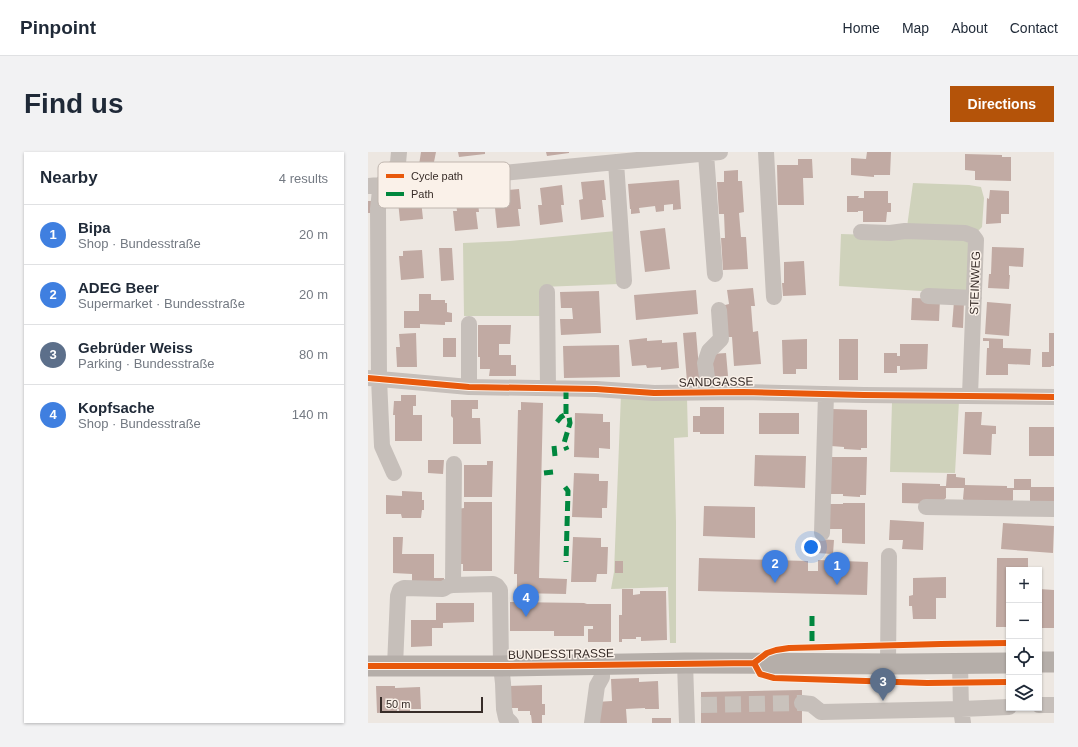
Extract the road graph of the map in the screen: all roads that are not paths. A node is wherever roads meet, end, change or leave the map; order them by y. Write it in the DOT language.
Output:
graph roads {
  1 [pos="399,152"];
  2 [pos="766,152"];
  3 [pos="713,153"];
  4 [pos="613,159"];
  5 [pos="398,162"];
  6 [pos="510,170"];
  7 [pos="378,208"];
  8 [pos="860,232"];
  9 [pos="715,274"];
  10 [pos="624,281"];
  11 [pos="547,292"];
  12 [pos="928,296"];
  13 [pos="774,297"];
  14 [pos="974,298"];
  15 [pos="719,310"];
  16 [pos="469,324"];
  17 [pos="374,379"];
  18 [pos="469,387"];
  19 [pos="548,388"];
  20 [pos="709,392"];
  21 [pos="826,394"];
  22 [pos="970,395"];
  23 [pos="1054,397"];
  24 [pos="454,464"];
  25 [pos="394,473"];
  26 [pos="926,507"];
  27 [pos="1054,509"];
  28 [pos="822,533"];
  29 [pos="889,556"];
  30 [pos="453,585"];
  31 [pos="1042,662"];
  32 [pos="1054,662"];
  33 [pos="685,663"];
  34 [pos="1006,663"];
  35 [pos="602,664"];
  36 [pos="888,664"];
  37 [pos="960,664"];
  38 [pos="368,666"];
  39 [pos="395,666"];
  40 [pos="501,666"];
  41 [pos="802,703"];
  42 [pos="1042,705"];
  43 [pos="1054,705"];
  44 [pos="1006,708"];
  45 [pos="962,716"];
  46 [pos="510,723"];
  47 [pos="592,723"];
  48 [pos="687,723"];
  1 -- 5 [label="street"];
  2 -- 13 [label="street"];
  3 -- 4 [label="street"];
  3 -- 9 [label="street"];
  4 -- 6 [label="street"];
  4 -- 10 [label="street"];
  7 -- 17 [label="street"];
  8 -- 14 [label="street, STEINWEG"];
  11 -- 19 [label="street"];
  12 -- 14 [label="street"];
  14 -- 22 [label="street, STEINWEG"];
  15 -- 20 [label="street"];
  16 -- 18 [label="street"];
  17 -- 18 [label="street, SANDGASSE"];
  17 -- 25 [label="street"];
  18 -- 19 [label="street, SANDGASSE"];
  19 -- 20 [label="street, SANDGASSE"];
  20 -- 21 [label="street, SANDGASSE"];
  21 -- 22 [label="street, SANDGASSE"];
  21 -- 28 [label="street"];
  22 -- 23 [label="street, SANDGASSE"];
  24 -- 30 [label="street"];
  26 -- 27 [label="street"];
  29 -- 36 [label="street"];
  30 -- 39 [label="street"];
  30 -- 40 [label="street"];
  31 -- 32 [label="main road"];
  33 -- 35 [label="main road, BUNDESSTRASSE"];
  33 -- 36 [label="main road, BUNDESSTRASSE"];
  33 -- 48 [label="street"];
  34 -- 37 [label="main road, BUNDESSTRASSE"];
  35 -- 40 [label="main road, BUNDESSTRASSE"];
  35 -- 47 [label="street"];
  36 -- 37 [label="main road, BUNDESSTRASSE"];
  37 -- 45 [label="street"];
  38 -- 39 [label="main road, BUNDESSTRASSE"];
  39 -- 40 [label="main road, BUNDESSTRASSE"];
  40 -- 46 [label="street"];
  41 -- 45 [label="street"];
  42 -- 43 [label="street"];
  44 -- 45 [label="street"];
}
